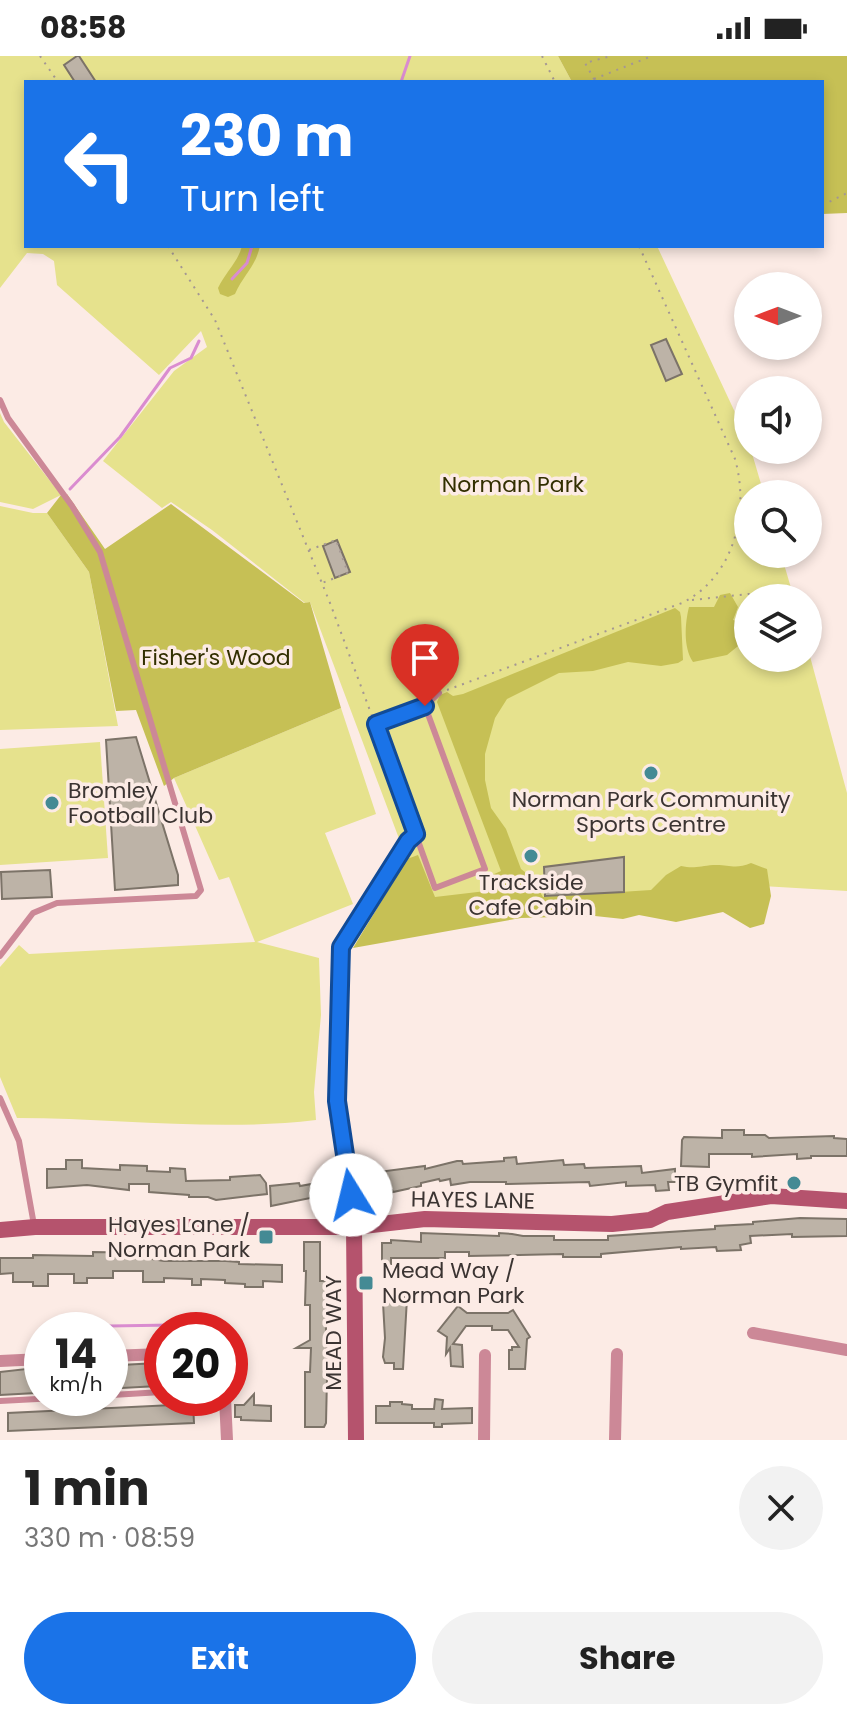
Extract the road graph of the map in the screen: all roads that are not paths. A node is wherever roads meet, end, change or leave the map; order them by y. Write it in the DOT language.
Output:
graph roads {
  1 [pos="0,400"];
  2 [pos="439,693"];
  3 [pos="425,706"];
  4 [pos="416,834"];
  5 [pos="0,956"];
  6 [pos="0,1098"];
  7 [pos="847,1201"];
  8 [pos="35,1227"];
  9 [pos="354,1227"];
  10 [pos="0,1230"];
  11 [pos="753,1333"];
  12 [pos="847,1350"];
  13 [pos="617,1354"];
  14 [pos="485,1355"];
  15 [pos="24,1360"];
  16 [pos="0,1361"];
  17 [pos="24,1400"];
  18 [pos="0,1401"];
  19 [pos="226,1416"];
  20 [pos="227,1440"];
  21 [pos="356,1440"];
  22 [pos="484,1440"];
  23 [pos="615,1440"];
  1 -- 5 [label="lane"];
  2 -- 3 [label="lane"];
  3 -- 4 [label="lane"];
  3 -- 4 [label="lane"];
  4 -- 9 [label="lane"];
  6 -- 8 [label="lane"];
  7 -- 9 [label="main road, HAYES LANE"];
  8 -- 9 [label="main road, HAYES LANE"];
  8 -- 10 [label="main road, HAYES LANE"];
  9 -- 21 [label="main road, MEAD WAY"];
  11 -- 12 [label="street"];
  13 -- 23 [label="street"];
  14 -- 22 [label="street"];
  15 -- 16 [label="street"];
  17 -- 18 [label="lane"];
  19 -- 20 [label="street"];
}
